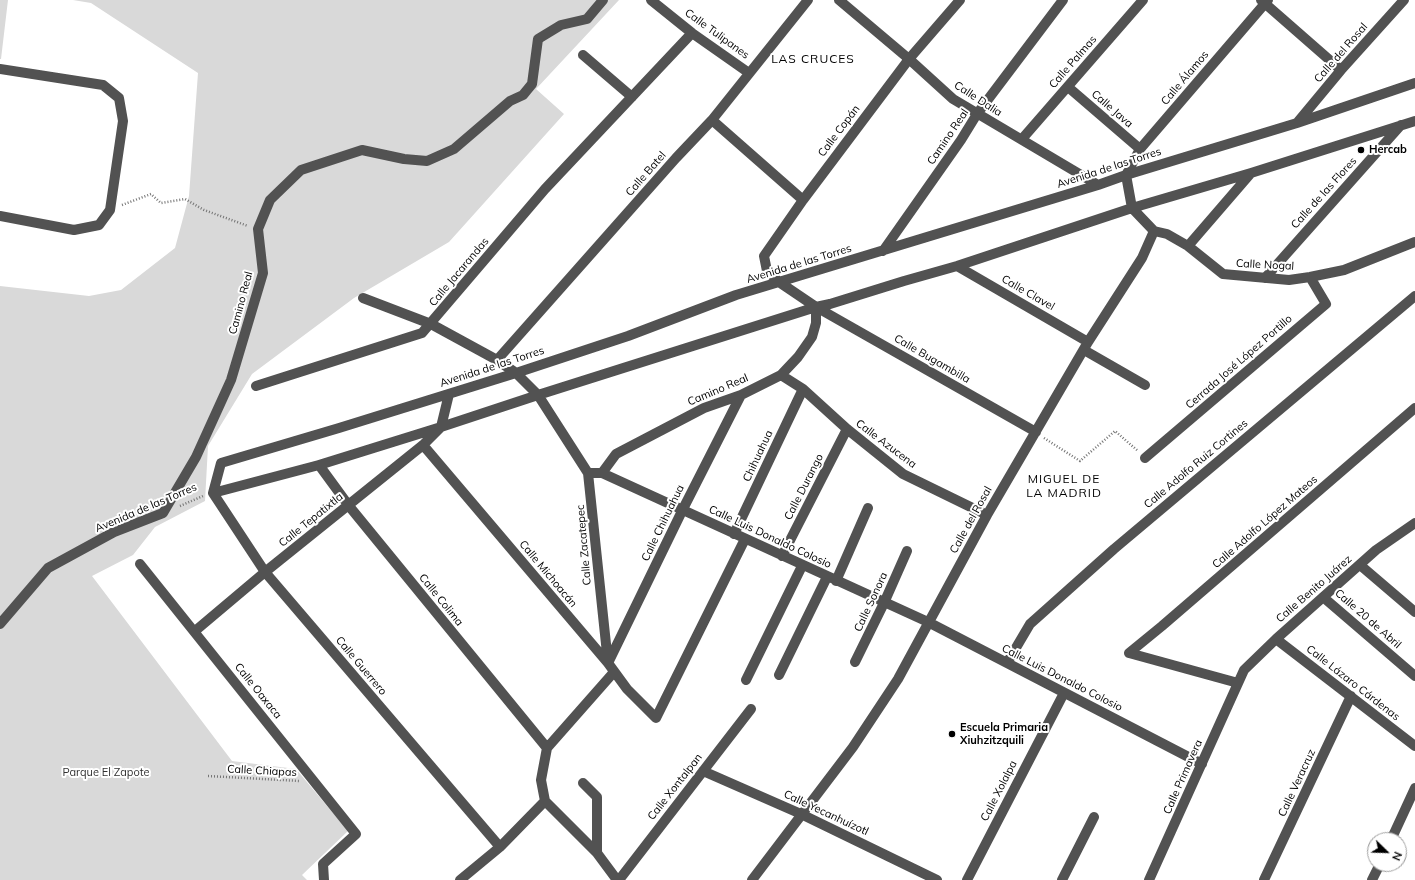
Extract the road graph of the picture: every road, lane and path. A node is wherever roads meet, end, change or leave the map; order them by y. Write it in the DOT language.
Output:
graph roads {
  1 [pos="603,0"];
  2 [pos="651,0"];
  3 [pos="808,0"];
  4 [pos="839,0"];
  5 [pos="960,0"];
  6 [pos="1063,0"];
  7 [pos="1143,0"];
  8 [pos="1404,0"];
  9 [pos="1264,1"];
  10 [pos="692,33"];
  11 [pos="583,55"];
  12 [pos="909,59"];
  13 [pos="0,69"];
  14 [pos="1341,70"];
  15 [pos="749,73"];
  16 [pos="1415,83"];
  17 [pos="1068,87"];
  18 [pos="632,97"];
  19 [pos="977,114"];
  20 [pos="712,120"];
  21 [pos="1415,121"];
  22 [pos="1297,122"];
  23 [pos="1401,125"];
  24 [pos="1022,139"];
  25 [pos="1140,149"];
  26 [pos="1252,173"];
  27 [pos="1126,175"];
  28 [pos="1098,185"];
  29 [pos="803,200"];
  30 [pos="1132,208"];
  31 [pos="110,210"];
  32 [pos="0,216"];
  33 [pos="258,229"];
  34 [pos="1154,231"];
  35 [pos="1415,242"];
  36 [pos="1188,246"];
  37 [pos="883,251"];
  38 [pos="957,266"];
  39 [pos="1310,277"];
  40 [pos="1266,278"];
  41 [pos="779,282"];
  42 [pos="1415,296"];
  43 [pos="364,298"];
  44 [pos="816,307"];
  45 [pos="431,324"];
  46 [pos="1086,346"];
  47 [pos="497,360"];
  48 [pos="516,373"];
  49 [pos="781,375"];
  50 [pos="1145,385"];
  51 [pos="256,386"];
  52 [pos="803,389"];
  53 [pos="449,394"];
  54 [pos="538,395"];
  55 [pos="740,395"];
  56 [pos="1415,408"];
  57 [pos="441,427"];
  58 [pos="847,429"];
  59 [pos="1036,432"];
  60 [pos="423,445"];
  61 [pos="1145,458"];
  62 [pos="319,465"];
  63 [pos="588,473"];
  64 [pos="602,473"];
  65 [pos="213,493"];
  66 [pos="349,506"];
  67 [pos="868,508"];
  68 [pos="683,509"];
  69 [pos="163,513"];
  70 [pos="987,515"];
  71 [pos="1415,523"];
  72 [pos="734,534"];
  73 [pos="745,539"];
  74 [pos="907,551"];
  75 [pos="782,556"];
  76 [pos="140,564"];
  77 [pos="1360,565"];
  78 [pos="802,566"];
  79 [pos="265,572"];
  80 [pos="827,576"];
  81 [pos="836,581"];
  82 [pos="1324,597"];
  83 [pos="884,603"];
  84 [pos="1415,612"];
  85 [pos="928,622"];
  86 [pos="0,624"];
  87 [pos="195,631"];
  88 [pos="1276,639"];
  89 [pos="855,662"];
  90 [pos="608,663"];
  91 [pos="1007,663"];
  92 [pos="614,672"];
  93 [pos="779,675"];
  94 [pos="1415,676"];
  95 [pos="746,680"];
  96 [pos="1238,683"];
  97 [pos="1064,693"];
  98 [pos="1352,696"];
  99 [pos="751,710"];
  100 [pos="1415,746"];
  101 [pos="547,748"];
  102 [pos="1202,764"];
  103 [pos="703,771"];
  104 [pos="208,776"];
  105 [pos="315,782"];
  106 [pos="583,783"];
  107 [pos="1415,788"];
  108 [pos="545,801"];
  109 [pos="801,814"];
  110 [pos="1094,817"];
  111 [pos="1395,832"];
  112 [pos="500,848"];
  113 [pos="597,853"];
  114 [pos="324,880"];
  115 [pos="460,880"];
  116 [pos="618,880"];
  117 [pos="752,880"];
  118 [pos="937,880"];
  119 [pos="967,880"];
  120 [pos="1062,880"];
  121 [pos="1149,880"];
  122 [pos="1264,880"];
  1 -- 33 [label="street, Camino Real"];
  2 -- 10 [label="street, Calle Tulipanes"];
  3 -- 15 [label="street, Calle Batel"];
  4 -- 12 [label="street, Calle Dalia"];
  5 -- 12 [label="street, Calle Copán"];
  6 -- 19 [label="street, Camino Real"];
  7 -- 17 [label="street, Calle Palmas"];
  8 -- 14 [label="street, Calle del Rosal"];
  9 -- 14 [label="street"];
  9 -- 25 [label="street, Calle Álamos"];
  10 -- 15 [label="street, Calle Tulipanes"];
  10 -- 18 [label="street, Calle Jacarandas"];
  11 -- 18 [label="street"];
  12 -- 19 [label="street, Calle Dalia"];
  12 -- 29 [label="street, Calle Copán"];
  13 -- 31 [label="street"];
  14 -- 22 [label="street, Calle del Rosal"];
  15 -- 20 [label="street, Calle Batel"];
  16 -- 22 [label="street, Avenida de las Torres"];
  17 -- 24 [label="street, Calle Palmas"];
  17 -- 25 [label="street, Calle Java"];
  18 -- 45 [label="street, Calle Jacarandas"];
  19 -- 24 [label="street, Calle Dalia"];
  19 -- 37 [label="street, Camino Real"];
  20 -- 29 [label="street"];
  20 -- 47 [label="street, Calle Batel"];
  21 -- 23 [label="street, Avenida de las Torres"];
  22 -- 27 [label="street, Avenida de las Torres"];
  23 -- 26 [label="street, Avenida de las Torres"];
  23 -- 40 [label="street, Calle de las Flores"];
  24 -- 28 [label="street, Calle Dalia"];
  25 -- 27 [label="street, Calle Álamos"];
  26 -- 30 [label="street, Avenida de las Torres"];
  26 -- 36 [label="street"];
  27 -- 28 [label="street, Avenida de las Torres"];
  27 -- 30 [label="street"];
  28 -- 37 [label="street, Avenida de las Torres"];
  29 -- 41 [label="street, Calle Copán"];
  30 -- 34 [label="street, Calle Nogal"];
  30 -- 38 [label="street, Avenida de las Torres"];
  31 -- 32 [label="street"];
  31 -- 33 [label="path"];
  33 -- 69 [label="street, Camino Real"];
  34 -- 36 [label="street, Calle Nogal"];
  34 -- 46 [label="street, Calle del Rosal"];
  35 -- 39 [label="street, Calle Nogal"];
  36 -- 40 [label="street, Calle Nogal"];
  37 -- 41 [label="street, Avenida de las Torres"];
  38 -- 44 [label="street, Avenida de las Torres"];
  38 -- 46 [label="street, Calle Clavel"];
  39 -- 40 [label="street, Calle Nogal"];
  39 -- 61 [label="street, Cerrada José López Portillo"];
  41 -- 44 [label="street, Calle Bugambilla"];
  41 -- 48 [label="street, Avenida de las Torres"];
  42 -- 91 [label="street, Calle Adolfo Ruiz Cortines"];
  43 -- 45 [label="street"];
  44 -- 49 [label="street, Camino Real"];
  44 -- 54 [label="street, Avenida de las Torres"];
  44 -- 59 [label="street, Calle Bugambilla"];
  45 -- 47 [label="street"];
  45 -- 51 [label="street, Calle Jacarandas"];
  46 -- 50 [label="street, Calle Clavel"];
  46 -- 59 [label="street, Calle del Rosal"];
  47 -- 48 [label="street"];
  48 -- 53 [label="street, Avenida de las Torres"];
  48 -- 54 [label="street"];
  49 -- 52 [label="street, Calle Azucena"];
  49 -- 55 [label="street, Camino Real"];
  52 -- 58 [label="street, Calle Azucena"];
  52 -- 72 [label="street, Chihuahua"];
  53 -- 57 [label="street"];
  53 -- 65 [label="street, Avenida de las Torres"];
  54 -- 57 [label="street, Avenida de las Torres"];
  54 -- 63 [label="street"];
  55 -- 64 [label="street, Camino Real"];
  55 -- 68 [label="street, Calle Chihuahua"];
  56 -- 96 [label="street, Calle Adolfo López Mateos"];
  57 -- 60 [label="street, Calle Tepatixtla"];
  57 -- 62 [label="street, Avenida de las Torres"];
  58 -- 70 [label="street, Calle Azucena"];
  58 -- 75 [label="street, Calle Durango"];
  59 -- 61 [label="path"];
  59 -- 70 [label="street, Calle del Rosal"];
  60 -- 66 [label="street, Calle Tepatixtla"];
  60 -- 90 [label="street, Calle Michoacán"];
  62 -- 65 [label="street, Avenida de las Torres"];
  62 -- 66 [label="street, Calle Colima"];
  63 -- 64 [label="street, Calle Luis Donaldo Colosio"];
  63 -- 90 [label="street, Calle Zacatepec"];
  64 -- 68 [label="street, Calle Luis Donaldo Colosio"];
  65 -- 69 [label="path, Avenida de las Torres"];
  65 -- 79 [label="street, Calle Guerrero"];
  66 -- 79 [label="street, Calle Tepatixtla"];
  66 -- 101 [label="street, Calle Colima"];
  67 -- 81 [label="street"];
  68 -- 72 [label="street, Calle Luis Donaldo Colosio"];
  68 -- 90 [label="street, Calle Chihuahua"];
  69 -- 86 [label="street, Avenida de las Torres"];
  70 -- 85 [label="street, Calle del Rosal"];
  71 -- 77 [label="street, Calle Benito Juárez"];
  72 -- 73 [label="street, Calle Luis Donaldo Colosio"];
  73 -- 75 [label="street, Calle Luis Donaldo Colosio"];
  73 -- 92 [label="street, Calle Michoacán"];
  74 -- 83 [label="street, Calle Sonora"];
  75 -- 78 [label="street, Calle Luis Donaldo Colosio"];
  76 -- 87 [label="street, Calle Oaxaca"];
  77 -- 82 [label="street, Calle Benito Juárez"];
  77 -- 84 [label="street"];
  78 -- 80 [label="street, Calle Luis Donaldo Colosio"];
  78 -- 95 [label="street"];
  79 -- 87 [label="street, Calle Tepatixtla"];
  79 -- 112 [label="street, Calle Guerrero"];
  80 -- 81 [label="street, Calle Luis Donaldo Colosio"];
  80 -- 93 [label="street"];
  81 -- 83 [label="street, Calle Luis Donaldo Colosio"];
  82 -- 88 [label="street, Calle Benito Juárez"];
  82 -- 94 [label="street, Calle 20 de Abril"];
  83 -- 85 [label="street, Calle Luis Donaldo Colosio"];
  83 -- 89 [label="street, Calle Sonora"];
  85 -- 91 [label="street, Calle Luis Donaldo Colosio"];
  85 -- 109 [label="street, Calle del Rosal"];
  87 -- 105 [label="street, Calle Oaxaca"];
  88 -- 96 [label="street, Calle Benito Juárez"];
  88 -- 98 [label="street, Calle Lázaro Cárdenas"];
  90 -- 92 [label="street, Calle Michoacán"];
  91 -- 97 [label="street, Calle Luis Donaldo Colosio"];
  92 -- 101 [label="street"];
  96 -- 102 [label="street, Calle Primavera"];
  97 -- 102 [label="street, Calle Luis Donaldo Colosio"];
  97 -- 119 [label="street, Calle Xolalpa"];
  98 -- 100 [label="street, Calle Lázaro Cárdenas"];
  98 -- 122 [label="street, Calle Veracruz"];
  99 -- 103 [label="street, Calle Xontalpan"];
  101 -- 108 [label="street"];
  102 -- 121 [label="street, Calle Primavera"];
  103 -- 109 [label="street, Calle Yecanhuízotl"];
  103 -- 116 [label="street, Calle Xontalpan"];
  104 -- 105 [label="path, Calle Chiapas"];
  105 -- 114 [label="street, Calle Oaxaca"];
  106 -- 113 [label="street"];
  107 -- 111 [label="street"];
  108 -- 112 [label="street"];
  108 -- 113 [label="street"];
  109 -- 117 [label="street, Calle del Rosal"];
  109 -- 118 [label="street, Calle Yecanhuízotl"];
  110 -- 120 [label="street"];
  112 -- 115 [label="street"];
  113 -- 116 [label="street"];
}
